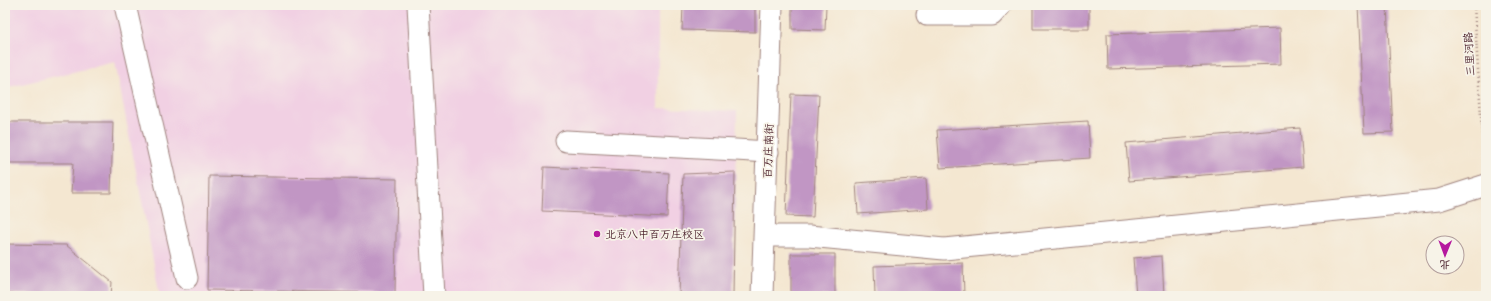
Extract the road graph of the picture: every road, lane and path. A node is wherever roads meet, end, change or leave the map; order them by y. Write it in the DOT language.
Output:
graph roads {
  1 [pos="125,5"];
  2 [pos="418,5"];
  3 [pos="772,5"];
  4 [pos="1001,5"];
  5 [pos="1474,5"];
  6 [pos="927,15"];
  7 [pos="566,141"];
  8 [pos="768,152"];
  9 [pos="1486,185"];
  10 [pos="765,236"];
  11 [pos="187,278"];
  12 [pos="434,296"];
  13 [pos="762,296"];
  1 -- 11 [label="street"];
  2 -- 12 [label="street"];
  3 -- 8 [label="street, 百万庄南街"];
  4 -- 6 [label="street"];
  5 -- 9 [label="path, 三里河路"];
  7 -- 8 [label="street"];
  8 -- 10 [label="street, 百万庄南街"];
  9 -- 10 [label="street"];
  10 -- 13 [label="street, 百万庄南街"];
}
